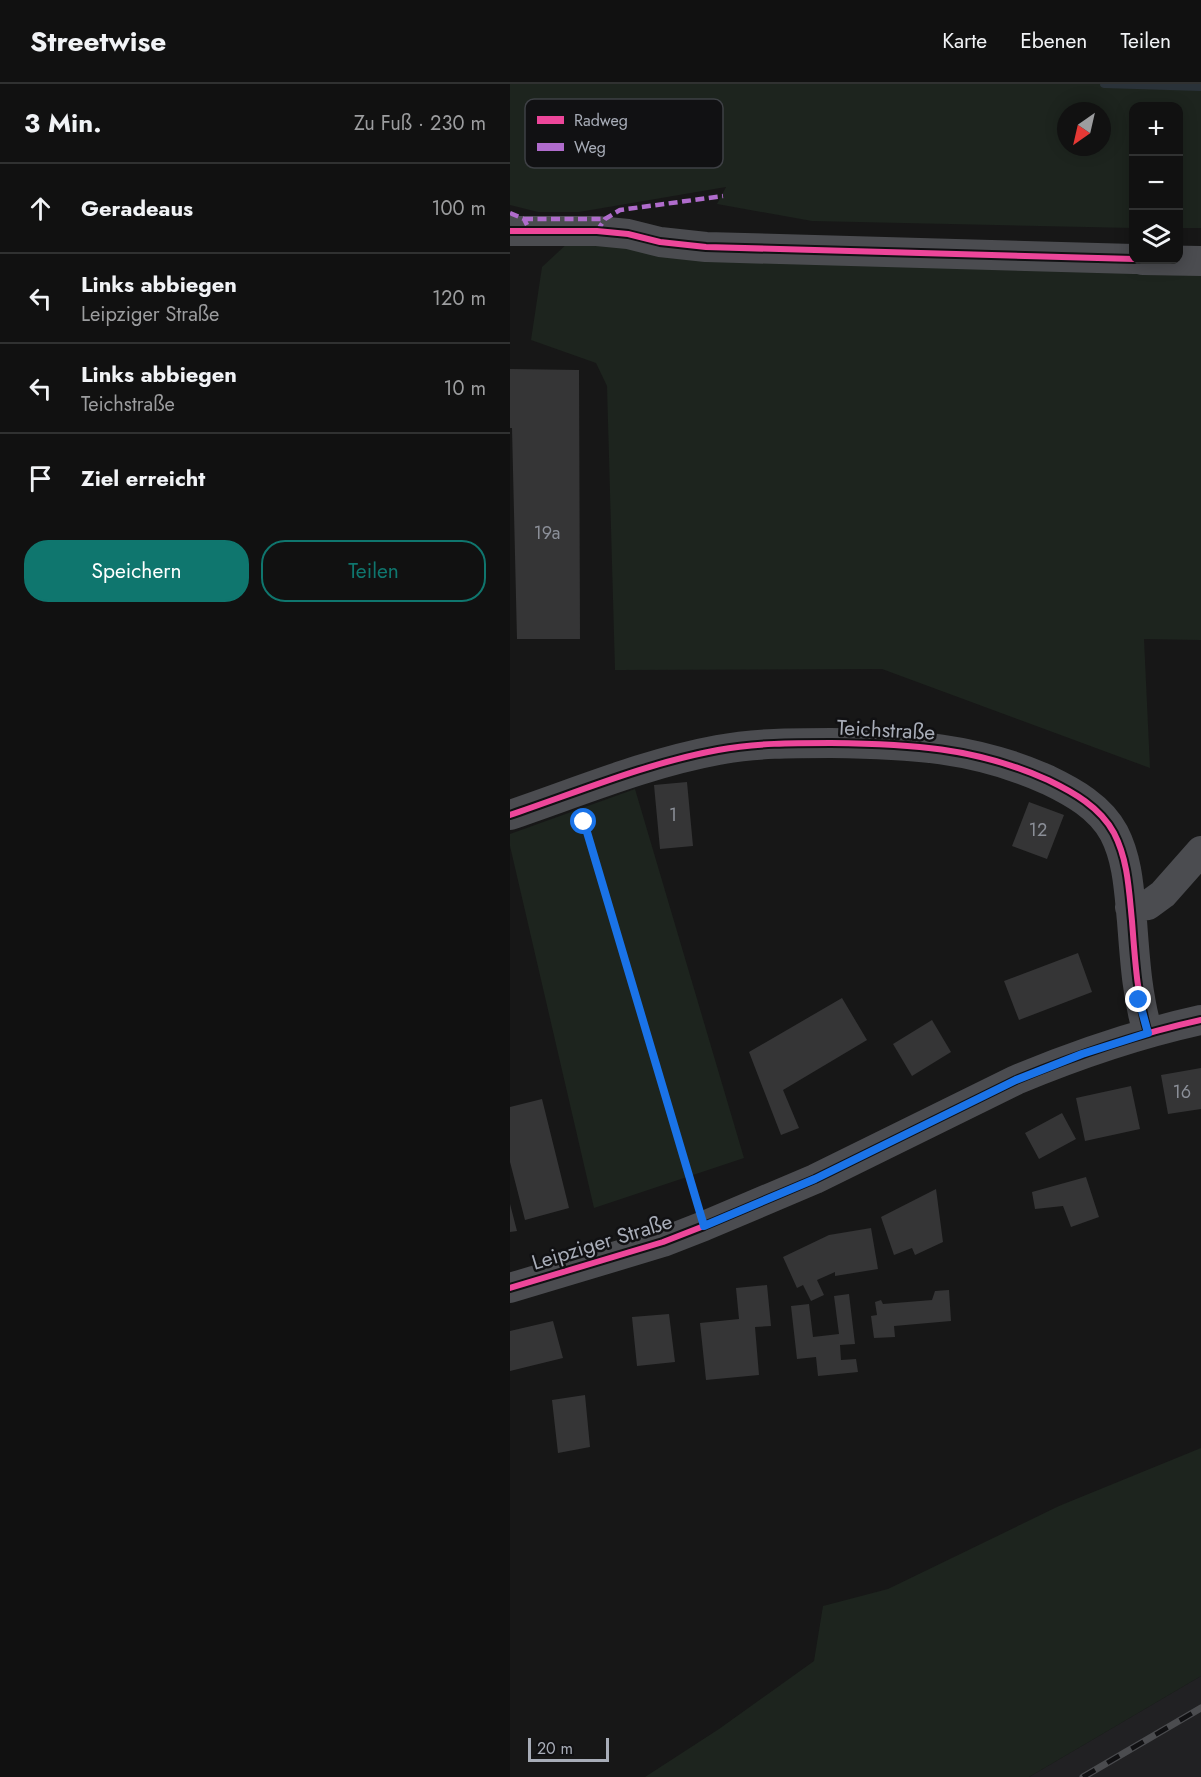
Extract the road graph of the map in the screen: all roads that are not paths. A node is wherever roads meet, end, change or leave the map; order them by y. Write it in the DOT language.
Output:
graph roads {
  1 [pos="510,231"];
  2 [pos="1129,259"];
  3 [pos="1183,261"];
  4 [pos="1201,261"];
  5 [pos="510,815"];
  6 [pos="1201,851"];
  7 [pos="1130,907"];
  8 [pos="1201,1020"];
  9 [pos="1148,1033"];
  10 [pos="510,1288"];
  1 -- 2 [label="street"];
  3 -- 4 [label="street"];
  5 -- 7 [label="street, Teichstraße"];
  6 -- 7 [label="street"];
  7 -- 9 [label="street, Teichstraße"];
  8 -- 9 [label="street, Leipziger Straße"];
  9 -- 10 [label="street, Leipziger Straße"];
}
